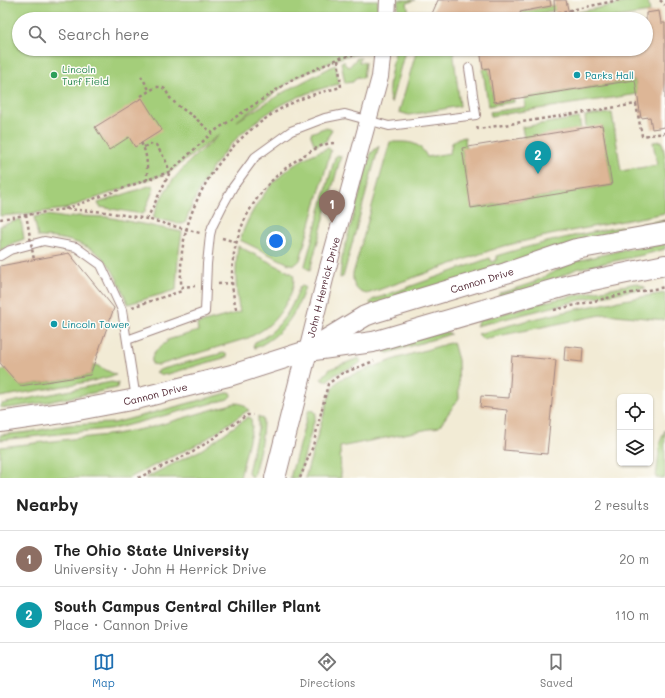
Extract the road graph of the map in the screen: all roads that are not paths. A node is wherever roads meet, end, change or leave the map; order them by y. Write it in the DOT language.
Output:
graph roads {
  1 [pos="388,0"];
  2 [pos="387,12"];
  3 [pos="382,56"];
  4 [pos="469,68"];
  5 [pos="368,120"];
  6 [pos="665,233"];
  7 [pos="0,256"];
  8 [pos="665,265"];
  9 [pos="127,340"];
  10 [pos="308,351"];
  11 [pos="136,399"];
  12 [pos="0,422"];
  13 [pos="275,478"];
  1 -- 2 [label="street"];
  3 -- 5 [label="street, John H Herrick Drive"];
  4 -- 5 [label="lane"];
  5 -- 9 [label="lane"];
  5 -- 10 [label="street, John H Herrick Drive"];
  6 -- 10 [label="street, Cannon Drive"];
  7 -- 9 [label="lane"];
  8 -- 10 [label="street, Cannon Drive"];
  9 -- 11 [label="lane"];
  10 -- 11 [label="street, Cannon Drive"];
  10 -- 13 [label="street, John H Herrick Drive"];
  11 -- 12 [label="street, Cannon Drive"];
}
